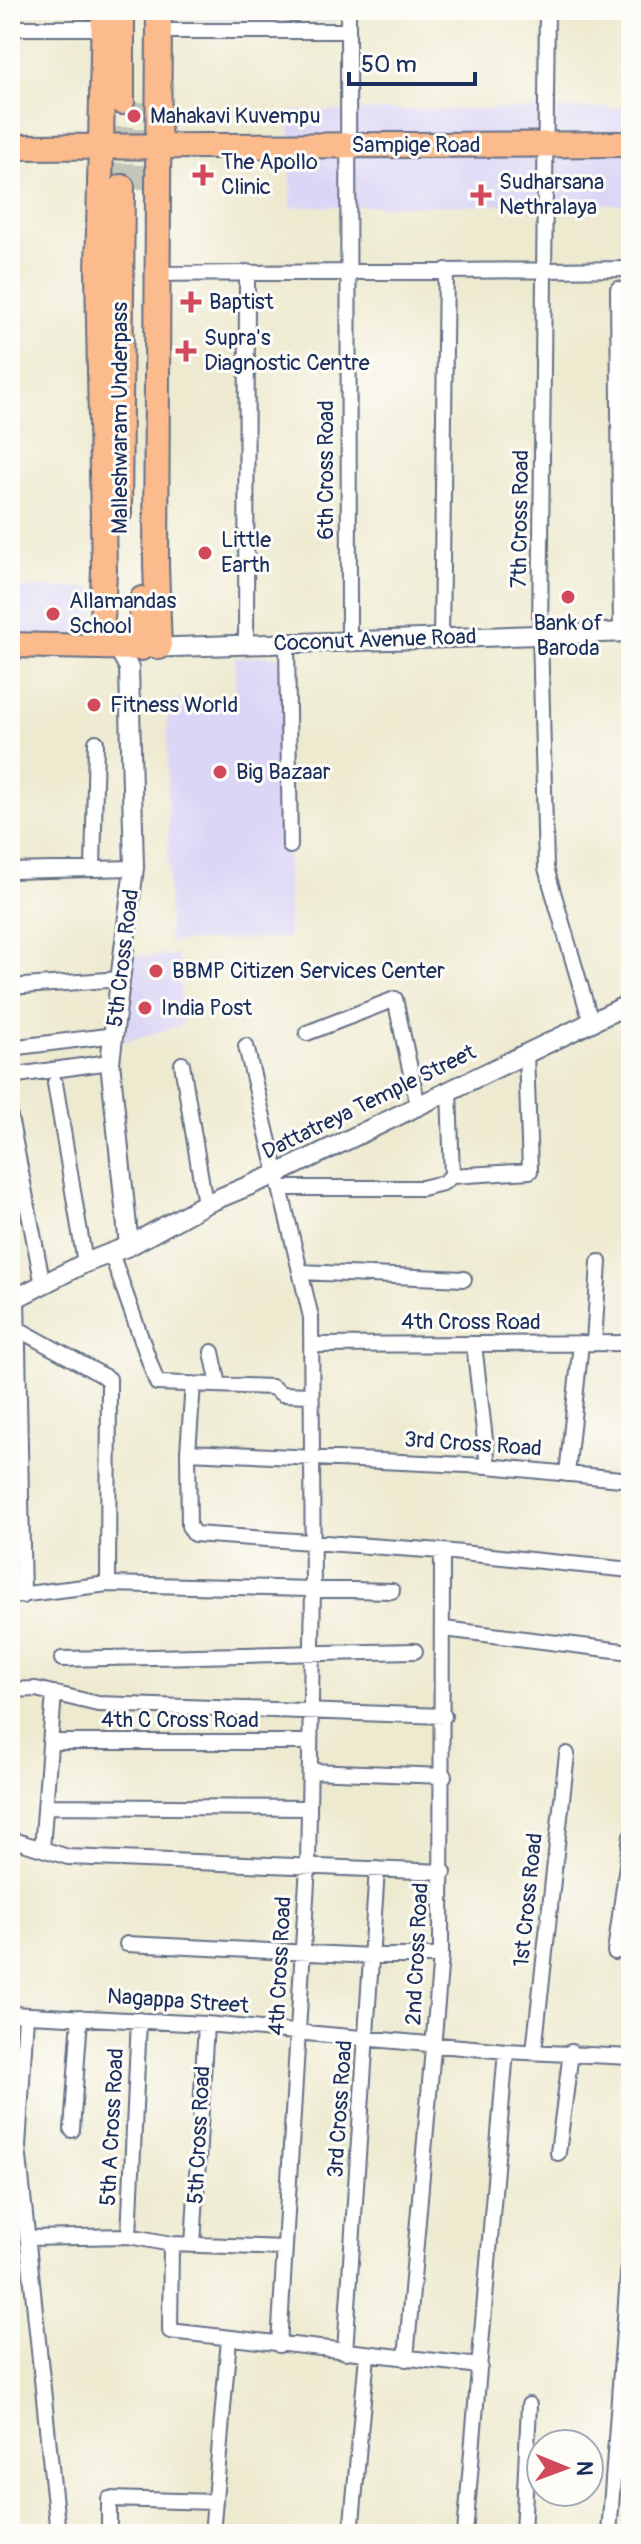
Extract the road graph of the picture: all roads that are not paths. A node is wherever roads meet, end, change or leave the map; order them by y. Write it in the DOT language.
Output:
graph roads {
  1 [pos="122,10"];
  2 [pos="145,10"];
  3 [pos="348,10"];
  4 [pos="547,10"];
  5 [pos="104,19"];
  6 [pos="159,20"];
  7 [pos="10,28"];
  8 [pos="348,31"];
  9 [pos="547,144"];
  10 [pos="631,144"];
  11 [pos="347,145"];
  12 [pos="100,146"];
  13 [pos="159,146"];
  14 [pos="10,147"];
  15 [pos="545,269"];
  16 [pos="631,269"];
  17 [pos="446,270"];
  18 [pos="346,271"];
  19 [pos="247,272"];
  20 [pos="157,274"];
  21 [pos="618,289"];
  22 [pos="627,492"];
  23 [pos="143,595"];
  24 [pos="626,632"];
  25 [pos="540,633"];
  26 [pos="441,638"];
  27 [pos="349,641"];
  28 [pos="287,643"];
  29 [pos="10,645"];
  30 [pos="246,645"];
  31 [pos="130,652"];
  32 [pos="96,742"];
  33 [pos="290,846"];
  34 [pos="134,868"];
  35 [pos="93,869"];
  36 [pos="10,871"];
  37 [pos="121,979"];
  38 [pos="10,987"];
  39 [pos="631,1003"];
  40 [pos="591,1022"];
  41 [pos="307,1033"];
  42 [pos="115,1035"];
  43 [pos="246,1046"];
  44 [pos="10,1048"];
  45 [pos="526,1053"];
  46 [pos="110,1062"];
  47 [pos="182,1064"];
  48 [pos="10,1076"];
  49 [pos="55,1083"];
  50 [pos="449,1090"];
  51 [pos="418,1106"];
  52 [pos="10,1117"];
  53 [pos="452,1176"];
  54 [pos="278,1181"];
  55 [pos="205,1204"];
  56 [pos="129,1246"];
  57 [pos="111,1253"];
  58 [pos="599,1262"];
  59 [pos="85,1263"];
  60 [pos="300,1272"];
  61 [pos="464,1279"];
  62 [pos="43,1285"];
  63 [pos="14,1300"];
  64 [pos="18,1329"];
  65 [pos="587,1343"];
  66 [pos="631,1343"];
  67 [pos="474,1344"];
  68 [pos="311,1345"];
  69 [pos="212,1352"];
  70 [pos="193,1384"];
  71 [pos="219,1385"];
  72 [pos="311,1395"];
  73 [pos="15,1418"];
  74 [pos="188,1452"];
  75 [pos="312,1456"];
  76 [pos="488,1466"];
  77 [pos="567,1474"];
  78 [pos="631,1480"];
  79 [pos="16,1499"];
  80 [pos="312,1544"];
  81 [pos="442,1551"];
  82 [pos="631,1570"];
  83 [pos="108,1584"];
  84 [pos="313,1589"];
  85 [pos="392,1591"];
  86 [pos="16,1596"];
  87 [pos="444,1629"];
  88 [pos="312,1651"];
  89 [pos="415,1651"];
  90 [pos="631,1652"];
  91 [pos="62,1659"];
  92 [pos="10,1690"];
  93 [pos="54,1693"];
  94 [pos="311,1709"];
  95 [pos="444,1716"];
  96 [pos="50,1742"];
  97 [pos="310,1742"];
  98 [pos="567,1754"];
  99 [pos="310,1771"];
  100 [pos="444,1776"];
  101 [pos="45,1806"];
  102 [pos="309,1808"];
  103 [pos="631,1836"];
  104 [pos="10,1839"];
  105 [pos="42,1849"];
  106 [pos="308,1865"];
  107 [pos="377,1869"];
  108 [pos="444,1872"];
  109 [pos="127,1944"];
  110 [pos="303,1952"];
  111 [pos="615,1952"];
  112 [pos="371,1956"];
  113 [pos="441,1956"];
  114 [pos="10,2014"];
  115 [pos="26,2015"];
  116 [pos="80,2017"];
  117 [pos="139,2020"];
  118 [pos="206,2024"];
  119 [pos="298,2031"];
  120 [pos="367,2036"];
  121 [pos="434,2043"];
  122 [pos="506,2051"];
  123 [pos="534,2051"];
  124 [pos="571,2052"];
  125 [pos="631,2057"];
  126 [pos="72,2130"];
  127 [pos="558,2153"];
  128 [pos="129,2236"];
  129 [pos="631,2236"];
  130 [pos="28,2238"];
  131 [pos="171,2244"];
  132 [pos="193,2245"];
  133 [pos="285,2248"];
  134 [pos="229,2339"];
  135 [pos="279,2345"];
  136 [pos="345,2352"];
  137 [pos="367,2355"];
  138 [pos="406,2359"];
  139 [pos="480,2366"];
  140 [pos="626,2373"];
  141 [pos="529,2405"];
  142 [pos="215,2502"];
  143 [pos="58,2534"];
  144 [pos="109,2534"];
  145 [pos="212,2534"];
  146 [pos="351,2534"];
  147 [pos="465,2534"];
  148 [pos="523,2534"];
  149 [pos="609,2534"];
  1 -- 2 [label="main road"];
  3 -- 8 [label="street, 6th Cross Road"];
  4 -- 9 [label="street, 7th Cross Road"];
  5 -- 7 [label="street"];
  5 -- 12 [label="main road"];
  6 -- 8 [label="street"];
  6 -- 13 [label="main road"];
  8 -- 11 [label="street, 6th Cross Road"];
  9 -- 10 [label="main road, Sampige Road"];
  9 -- 11 [label="main road, Sampige Road"];
  9 -- 15 [label="street, 7th Cross Road"];
  11 -- 13 [label="main road, Sampige Road"];
  11 -- 18 [label="street, 6th Cross Road"];
  12 -- 13 [label="main road, Sampige Road"];
  12 -- 14 [label="main road, Sampige Road"];
  12 -- 31 [label="main road"];
  13 -- 20 [label="main road"];
  15 -- 16 [label="street"];
  15 -- 17 [label="street"];
  15 -- 25 [label="street, 7th Cross Road"];
  17 -- 18 [label="street"];
  17 -- 26 [label="street"];
  18 -- 19 [label="street"];
  18 -- 27 [label="street, 6th Cross Road"];
  19 -- 20 [label="street"];
  19 -- 30 [label="street"];
  20 -- 31 [label="main road"];
  21 -- 22 [label="street"];
  22 -- 24 [label="street"];
  23 -- 31 [label="main road, 5th Cross Road"];
  23 -- 31 [label="main road, Malleshwaram Underpass"];
  24 -- 25 [label="street, Coconut Avenue Road"];
  25 -- 26 [label="street, Coconut Avenue Road"];
  25 -- 40 [label="street, 7th Cross Road"];
  26 -- 27 [label="street, Coconut Avenue Road"];
  27 -- 28 [label="street, Coconut Avenue Road"];
  28 -- 30 [label="street, Coconut Avenue Road"];
  28 -- 33 [label="street"];
  29 -- 31 [label="main road"];
  30 -- 31 [label="street, Coconut Avenue Road"];
  31 -- 34 [label="street, 5th Cross Road"];
  32 -- 35 [label="street"];
  34 -- 35 [label="street"];
  34 -- 37 [label="street, 5th Cross Road"];
  35 -- 36 [label="street"];
  37 -- 38 [label="street"];
  37 -- 42 [label="street, 5th Cross Road"];
  39 -- 40 [label="street, Dattatreya Temple Street"];
  40 -- 45 [label="street, Dattatreya Temple Street"];
  41 -- 51 [label="street"];
  42 -- 44 [label="street"];
  42 -- 46 [label="street, 5th Cross Road"];
  43 -- 54 [label="street"];
  45 -- 50 [label="street, Dattatreya Temple Street"];
  45 -- 53 [label="street"];
  46 -- 48 [label="street"];
  46 -- 56 [label="street, 5th Cross Road"];
  47 -- 55 [label="street"];
  49 -- 59 [label="street"];
  50 -- 51 [label="street, Dattatreya Temple Street"];
  50 -- 53 [label="street"];
  51 -- 54 [label="street, Dattatreya Temple Street"];
  52 -- 62 [label="street"];
  53 -- 54 [label="street"];
  54 -- 55 [label="street, Dattatreya Temple Street"];
  54 -- 60 [label="street, 4th Cross Road"];
  55 -- 56 [label="street, Dattatreya Temple Street"];
  56 -- 57 [label="street, Dattatreya Temple Street"];
  57 -- 59 [label="street, Dattatreya Temple Street"];
  57 -- 70 [label="street"];
  58 -- 65 [label="street"];
  59 -- 62 [label="street, Dattatreya Temple Street"];
  60 -- 61 [label="street"];
  60 -- 68 [label="street, 4th Cross Road"];
  62 -- 63 [label="street, Dattatreya Temple Street"];
  63 -- 64 [label="street"];
  64 -- 73 [label="street"];
  64 -- 83 [label="street"];
  65 -- 66 [label="street, 4th Cross Road"];
  65 -- 67 [label="street, 4th Cross Road"];
  65 -- 77 [label="street"];
  67 -- 68 [label="street, 4th Cross Road"];
  67 -- 76 [label="street"];
  68 -- 72 [label="street, 4th Cross Road"];
  69 -- 71 [label="street"];
  70 -- 71 [label="street"];
  70 -- 74 [label="street"];
  71 -- 72 [label="street"];
  72 -- 75 [label="street, 4th Cross Road"];
  73 -- 79 [label="street"];
  74 -- 75 [label="street, 3rd Cross Road"];
  74 -- 80 [label="street"];
  75 -- 76 [label="street, 3rd Cross Road"];
  75 -- 80 [label="street, 4th Cross Road"];
  76 -- 77 [label="street, 3rd Cross Road"];
  77 -- 78 [label="street, 3rd Cross Road"];
  79 -- 86 [label="street"];
  80 -- 81 [label="street"];
  80 -- 84 [label="street, 4th Cross Road"];
  81 -- 82 [label="street"];
  81 -- 87 [label="street, 2nd Cross Road"];
  83 -- 84 [label="street"];
  83 -- 86 [label="street"];
  84 -- 85 [label="street"];
  84 -- 88 [label="street, 4th Cross Road"];
  87 -- 90 [label="street"];
  87 -- 95 [label="street, 2nd Cross Road"];
  88 -- 89 [label="street"];
  88 -- 91 [label="street"];
  88 -- 94 [label="street, 4th Cross Road"];
  92 -- 93 [label="street"];
  93 -- 94 [label="street"];
  93 -- 96 [label="street"];
  94 -- 95 [label="street"];
  94 -- 97 [label="street, 4th Cross Road"];
  95 -- 100 [label="street, 2nd Cross Road"];
  96 -- 97 [label="street, 4th C Cross Road"];
  96 -- 101 [label="street"];
  97 -- 99 [label="street, 4th Cross Road"];
  98 -- 123 [label="street, 1st Cross Road"];
  99 -- 100 [label="street"];
  99 -- 102 [label="street, 4th Cross Road"];
  100 -- 108 [label="street, 2nd Cross Road"];
  101 -- 102 [label="street"];
  101 -- 105 [label="street"];
  102 -- 106 [label="street, 4th Cross Road"];
  103 -- 111 [label="street"];
  104 -- 105 [label="street"];
  105 -- 106 [label="street"];
  106 -- 107 [label="street"];
  106 -- 110 [label="street, 4th Cross Road"];
  107 -- 108 [label="street"];
  107 -- 112 [label="street, 3rd Cross Road"];
  108 -- 113 [label="street, 2nd Cross Road"];
  109 -- 110 [label="street"];
  110 -- 112 [label="street"];
  110 -- 119 [label="street, 4th Cross Road"];
  112 -- 113 [label="street"];
  112 -- 120 [label="street, 3rd Cross Road"];
  113 -- 121 [label="street, 2nd Cross Road"];
  114 -- 115 [label="street, Nagappa Street"];
  115 -- 116 [label="street, Nagappa Street"];
  115 -- 130 [label="street"];
  116 -- 117 [label="street, Nagappa Street"];
  116 -- 126 [label="street"];
  117 -- 118 [label="street, Nagappa Street"];
  117 -- 128 [label="street, 5th A Cross Road"];
  118 -- 119 [label="street, Nagappa Street"];
  118 -- 132 [label="street, 5th Cross Road"];
  119 -- 120 [label="street, Nagappa Street"];
  119 -- 133 [label="street, 4th Cross Road"];
  120 -- 121 [label="street, Nagappa Street"];
  120 -- 136 [label="street, 3rd Cross Road"];
  121 -- 122 [label="street, Nagappa Street"];
  121 -- 138 [label="street, 2nd Cross Road"];
  122 -- 123 [label="street, Nagappa Street"];
  122 -- 139 [label="street"];
  123 -- 124 [label="street, Nagappa Street"];
  124 -- 125 [label="street, Nagappa Street"];
  124 -- 127 [label="street"];
  128 -- 130 [label="street"];
  128 -- 131 [label="street"];
  129 -- 140 [label="street"];
  130 -- 143 [label="street"];
  131 -- 132 [label="street"];
  131 -- 134 [label="street"];
  132 -- 133 [label="street"];
  133 -- 135 [label="street, 4th Cross Road"];
  134 -- 135 [label="street"];
  134 -- 142 [label="street"];
  135 -- 136 [label="street"];
  136 -- 137 [label="street"];
  137 -- 138 [label="street"];
  137 -- 146 [label="street"];
  138 -- 139 [label="street"];
  139 -- 147 [label="street"];
  140 -- 149 [label="street"];
  141 -- 148 [label="street"];
  142 -- 144 [label="street"];
  142 -- 145 [label="street"];
}
